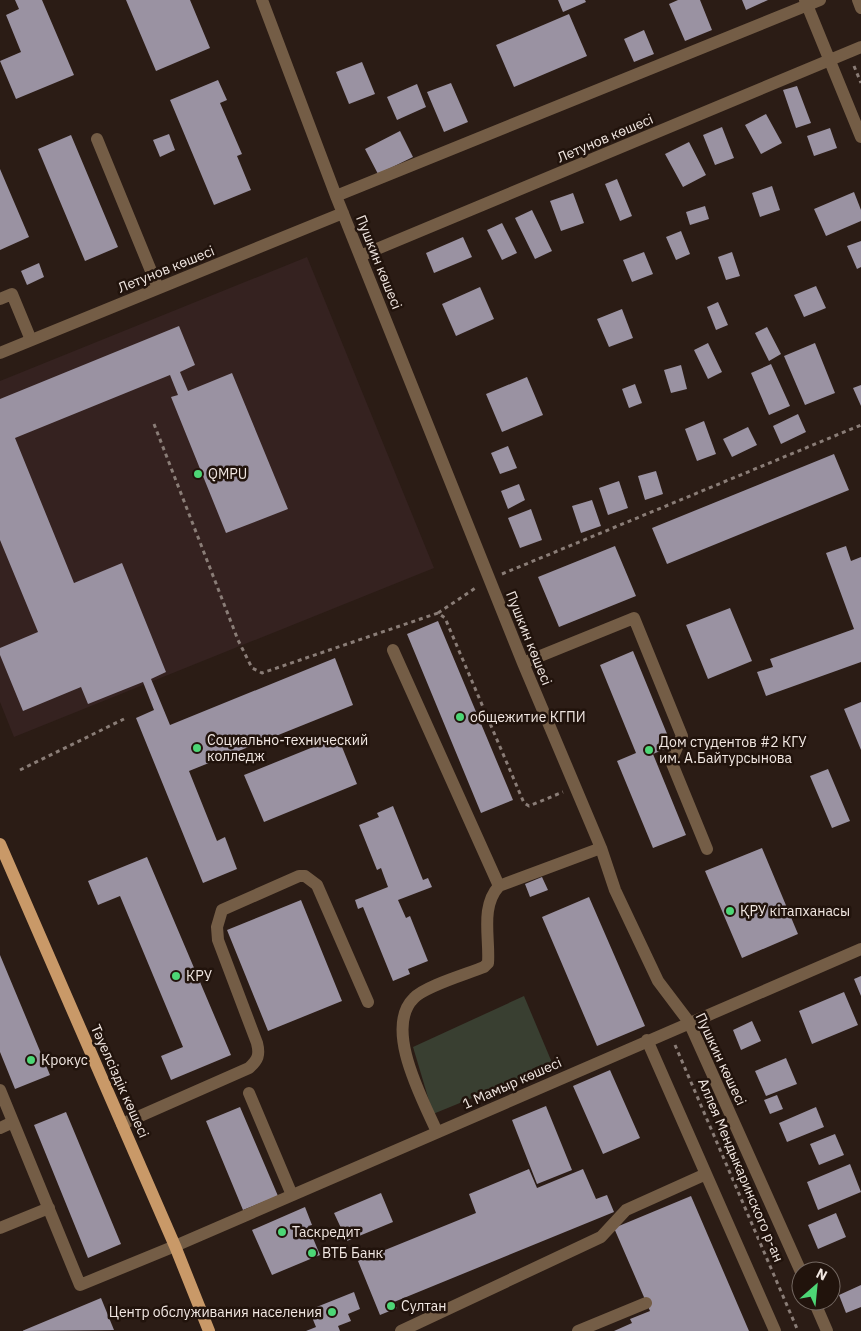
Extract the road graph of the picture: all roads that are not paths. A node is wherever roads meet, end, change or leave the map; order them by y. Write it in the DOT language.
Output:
graph roads {
  1 [pos="262,0"];
  2 [pos="820,0"];
  3 [pos="858,0"];
  4 [pos="806,3"];
  5 [pos="861,8"];
  6 [pos="861,47"];
  7 [pos="830,60"];
  8 [pos="861,137"];
  9 [pos="97,139"];
  10 [pos="336,196"];
  11 [pos="343,213"];
  12 [pos="360,256"];
  13 [pos="158,288"];
  14 [pos="0,299"];
  15 [pos="31,340"];
  16 [pos="0,353"];
  17 [pos="393,650"];
  18 [pos="523,663"];
  19 [pos="0,844"];
  20 [pos="601,848"];
  21 [pos="707,850"];
  22 [pos="499,886"];
  23 [pos="861,949"];
  24 [pos="368,1002"];
  25 [pos="688,1022"];
  26 [pos="647,1040"];
  27 [pos="0,1090"];
  28 [pos="249,1093"];
  29 [pos="13,1122"];
  30 [pos="122,1124"];
  31 [pos="0,1128"];
  32 [pos="437,1132"];
  33 [pos="706,1174"];
  34 [pos="292,1196"];
  35 [pos="49,1208"];
  36 [pos="0,1228"];
  37 [pos="175,1246"];
  38 [pos="796,1261"];
  39 [pos="646,1303"];
  40 [pos="818,1311"];
  41 [pos="209,1331"];
  42 [pos="401,1331"];
  43 [pos="578,1331"];
  44 [pos="775,1331"];
  45 [pos="827,1331"];
  1 -- 10 [label="street, Пушкин көшесі"];
  2 -- 4 [label="street"];
  3 -- 5 [label="street"];
  4 -- 7 [label="street"];
  4 -- 10 [label="street"];
  6 -- 7 [label="street, Летунов көшесі"];
  7 -- 8 [label="street"];
  7 -- 12 [label="street, Летунов көшесі"];
  9 -- 13 [label="street"];
  10 -- 11 [label="street, Пушкин көшесі"];
  11 -- 12 [label="street, Пушкин көшесі"];
  11 -- 13 [label="street, Летунов көшесі"];
  12 -- 18 [label="street, Пушкин көшесі"];
  13 -- 15 [label="street, Летунов көшесі"];
  14 -- 15 [label="street"];
  15 -- 16 [label="street, Летунов көшесі"];
  17 -- 22 [label="street"];
  18 -- 20 [label="street, Пушкин көшесі"];
  18 -- 21 [label="street"];
  19 -- 30 [label="main road, Тәуелсіздік көшесі"];
  20 -- 22 [label="street"];
  20 -- 25 [label="street, Пушкин көшесі"];
  22 -- 32 [label="street"];
  23 -- 25 [label="street, 1 Мамыр көшесі"];
  24 -- 30 [label="street"];
  25 -- 26 [label="street, 1 Мамыр көшесі"];
  25 -- 38 [label="street, Пушкин көшесі"];
  26 -- 32 [label="street, 1 Мамыр көшесі"];
  26 -- 33 [label="street"];
  27 -- 29 [label="street"];
  28 -- 34 [label="street"];
  29 -- 31 [label="street"];
  29 -- 35 [label="street"];
  30 -- 37 [label="main road, Тәуелсіздік көшесі"];
  32 -- 34 [label="street, 1 Мамыр көшесі"];
  33 -- 42 [label="street"];
  33 -- 44 [label="street"];
  34 -- 37 [label="street, 1 Мамыр көшесі"];
  35 -- 36 [label="street"];
  35 -- 37 [label="street, 1 Мамыр көшесі"];
  37 -- 41 [label="main road, Тәуелсіздік көшесі"];
  39 -- 43 [label="street"];
  40 -- 45 [label="street"];
}
